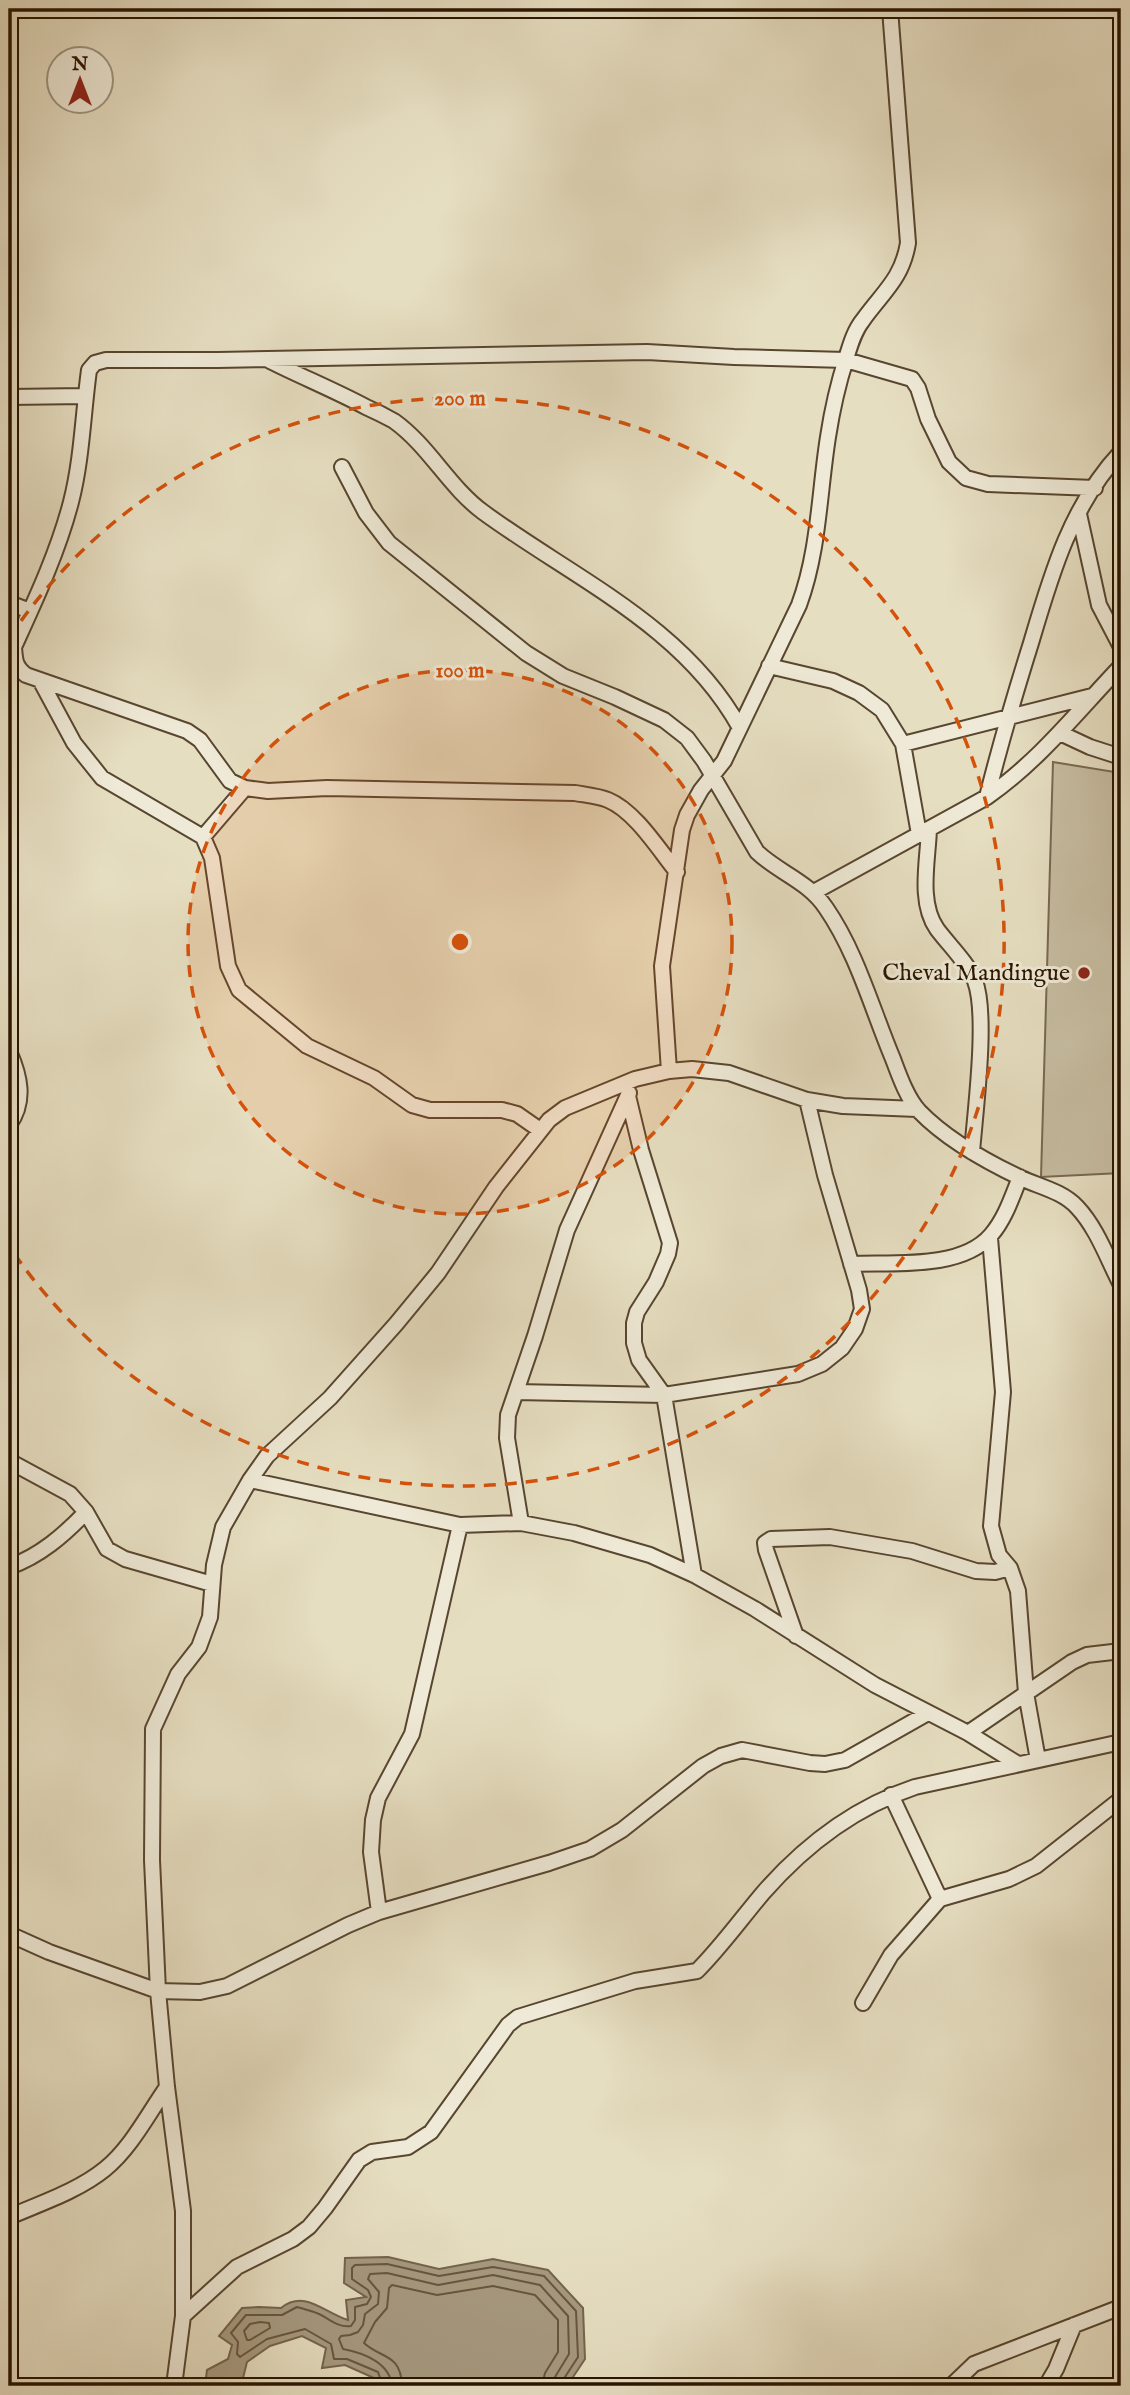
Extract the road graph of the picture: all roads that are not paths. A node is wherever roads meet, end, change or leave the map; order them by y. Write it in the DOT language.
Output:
graph roads {
  1 [pos="890,9"];
  2 [pos="266,359"];
  3 [pos="846,360"];
  4 [pos="85,396"];
  5 [pos="9,397"];
  6 [pos="1121,452"];
  7 [pos="342,467"];
  8 [pos="1095,488"];
  9 [pos="1079,514"];
  10 [pos="9,603"];
  11 [pos="30,611"];
  12 [pos="1121,647"];
  13 [pos="16,664"];
  14 [pos="769,666"];
  15 [pos="1121,666"];
  16 [pos="40,680"];
  17 [pos="9,681"];
  18 [pos="1092,696"];
  19 [pos="1008,717"];
  20 [pos="740,727"];
  21 [pos="1060,733"];
  22 [pos="903,744"];
  23 [pos="1121,757"];
  24 [pos="712,775"];
  25 [pos="245,788"];
  26 [pos="987,797"];
  27 [pos="924,832"];
  28 [pos="203,837"];
  29 [pos="677,872"];
  30 [pos="814,892"];
  31 [pos="9,1051"];
  32 [pos="669,1071"];
  33 [pos="635,1079"];
  34 [pos="628,1096"];
  35 [pos="807,1100"];
  36 [pos="917,1109"];
  37 [pos="9,1125"];
  38 [pos="540,1130"];
  39 [pos="972,1152"];
  40 [pos="1020,1177"];
  41 [pos="989,1238"];
  42 [pos="851,1264"];
  43 [pos="1121,1286"];
  44 [pos="516,1392"];
  45 [pos="664,1395"];
  46 [pos="9,1461"];
  47 [pos="250,1480"];
  48 [pos="86,1512"];
  49 [pos="521,1523"];
  50 [pos="460,1525"];
  51 [pos="9,1566"];
  52 [pos="1010,1568"];
  53 [pos="694,1575"];
  54 [pos="212,1584"];
  55 [pos="796,1636"];
  56 [pos="1121,1651"];
  57 [pos="1026,1693"];
  58 [pos="928,1713"];
  59 [pos="968,1733"];
  60 [pos="1121,1742"];
  61 [pos="1038,1760"];
  62 [pos="1018,1764"];
  63 [pos="891,1795"];
  64 [pos="1121,1799"];
  65 [pos="940,1899"];
  66 [pos="379,1912"];
  67 [pos="9,1934"];
  68 [pos="158,1991"];
  69 [pos="863,2003"];
  70 [pos="167,2087"];
  71 [pos="9,2217"];
  72 [pos="1121,2307"];
  73 [pos="183,2316"];
  74 [pos="1074,2325"];
  75 [pos="174,2386"];
  76 [pos="951,2386"];
  77 [pos="1046,2386"];
  1 -- 3 [label="street"];
  2 -- 3 [label="street"];
  2 -- 4 [label="street"];
  2 -- 20 [label="street"];
  3 -- 8 [label="street"];
  3 -- 14 [label="street"];
  4 -- 5 [label="street"];
  4 -- 11 [label="street"];
  6 -- 8 [label="street"];
  7 -- 24 [label="street"];
  8 -- 9 [label="street"];
  9 -- 12 [label="street"];
  9 -- 19 [label="street"];
  10 -- 11 [label="street"];
  11 -- 13 [label="street"];
  13 -- 16 [label="street"];
  13 -- 17 [label="street"];
  14 -- 20 [label="street"];
  14 -- 22 [label="street"];
  15 -- 18 [label="street"];
  16 -- 25 [label="street"];
  16 -- 28 [label="street"];
  18 -- 19 [label="street"];
  18 -- 21 [label="street"];
  19 -- 22 [label="street"];
  19 -- 26 [label="street"];
  20 -- 24 [label="street"];
  21 -- 23 [label="street"];
  21 -- 26 [label="street"];
  22 -- 27 [label="street"];
  24 -- 29 [label="street"];
  24 -- 30 [label="street"];
  25 -- 28 [label="street"];
  25 -- 29 [label="street"];
  26 -- 27 [label="street"];
  27 -- 30 [label="street"];
  27 -- 39 [label="street"];
  28 -- 38 [label="street"];
  29 -- 32 [label="street"];
  30 -- 36 [label="street"];
  31 -- 37 [label="street"];
  32 -- 33 [label="street"];
  32 -- 35 [label="street"];
  33 -- 34 [label="street"];
  33 -- 38 [label="street"];
  34 -- 44 [label="street"];
  34 -- 45 [label="street"];
  35 -- 36 [label="street"];
  35 -- 42 [label="street"];
  36 -- 39 [label="street"];
  38 -- 47 [label="street"];
  39 -- 40 [label="street"];
  40 -- 41 [label="street"];
  40 -- 43 [label="street"];
  41 -- 42 [label="street"];
  41 -- 52 [label="street"];
  42 -- 45 [label="street"];
  44 -- 45 [label="street"];
  44 -- 49 [label="street"];
  45 -- 53 [label="street"];
  46 -- 48 [label="street"];
  47 -- 50 [label="street"];
  47 -- 54 [label="street"];
  48 -- 51 [label="street"];
  48 -- 54 [label="street"];
  49 -- 50 [label="street"];
  49 -- 53 [label="street"];
  50 -- 66 [label="street"];
  52 -- 55 [label="street"];
  52 -- 57 [label="street"];
  53 -- 55 [label="street"];
  54 -- 68 [label="street"];
  55 -- 58 [label="street"];
  56 -- 57 [label="street"];
  57 -- 59 [label="street"];
  57 -- 61 [label="street"];
  58 -- 59 [label="street"];
  58 -- 66 [label="street"];
  59 -- 62 [label="street"];
  60 -- 61 [label="street"];
  61 -- 62 [label="street"];
  62 -- 63 [label="street"];
  63 -- 65 [label="street"];
  63 -- 73 [label="street"];
  64 -- 65 [label="street"];
  65 -- 69 [label="street"];
  66 -- 68 [label="street"];
  67 -- 68 [label="street"];
  68 -- 70 [label="street"];
  70 -- 71 [label="street"];
  70 -- 73 [label="street"];
  72 -- 74 [label="street"];
  73 -- 75 [label="street"];
  74 -- 76 [label="street"];
  74 -- 77 [label="street"];
}
